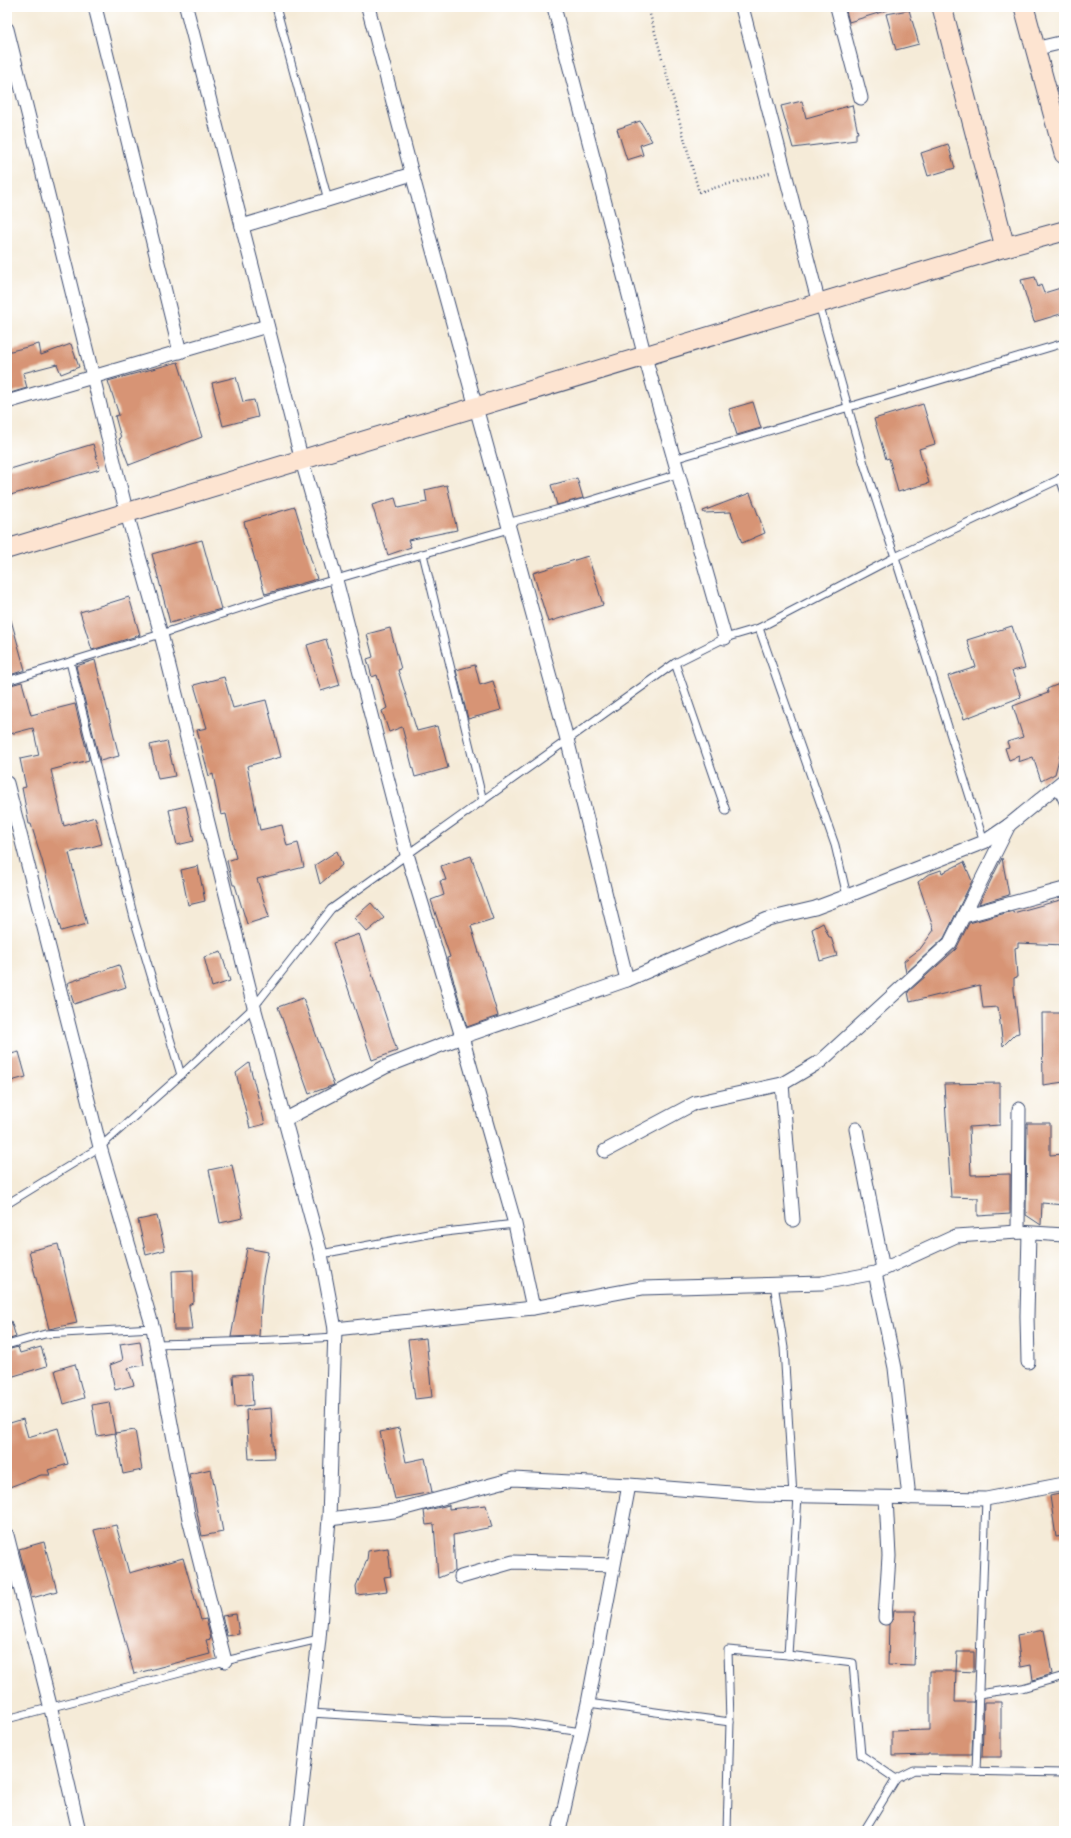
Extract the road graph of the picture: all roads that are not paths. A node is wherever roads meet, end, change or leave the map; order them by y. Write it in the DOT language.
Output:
graph roads {
  1 [pos="95,7"];
  2 [pos="186,7"];
  3 [pos="276,7"];
  4 [pos="368,7"];
  5 [pos="554,7"];
  6 [pos="742,7"];
  7 [pos="837,7"];
  8 [pos="942,7"];
  9 [pos="1024,7"];
  10 [pos="7,29"];
  11 [pos="1064,42"];
  12 [pos="1034,49"];
  13 [pos="861,98"];
  14 [pos="1064,154"];
  15 [pos="412,174"];
  16 [pos="328,200"];
  17 [pos="242,226"];
  18 [pos="1063,233"];
  19 [pos="1005,247"];
  20 [pos="819,304"];
  21 [pos="267,326"];
  22 [pos="1064,343"];
  23 [pos="180,352"];
  24 [pos="645,357"];
  25 [pos="93,377"];
  26 [pos="7,402"];
  27 [pos="476,408"];
  28 [pos="848,408"];
  29 [pos="674,459"];
  30 [pos="302,461"];
  31 [pos="678,474"];
  32 [pos="1062,477"];
  33 [pos="1064,490"];
  34 [pos="127,514"];
  35 [pos="508,526"];
  36 [pos="7,549"];
  37 [pos="423,554"];
  38 [pos="895,557"];
  39 [pos="336,580"];
  40 [pos="759,628"];
  41 [pos="161,634"];
  42 [pos="725,638"];
  43 [pos="70,662"];
  44 [pos="675,663"];
  45 [pos="7,681"];
  46 [pos="567,739"];
  47 [pos="7,783"];
  48 [pos="1060,783"];
  49 [pos="483,801"];
  50 [pos="1064,804"];
  51 [pos="726,811"];
  52 [pos="1009,825"];
  53 [pos="984,842"];
  54 [pos="407,854"];
  55 [pos="1064,889"];
  56 [pos="847,896"];
  57 [pos="964,916"];
  58 [pos="627,980"];
  59 [pos="254,1006"];
  60 [pos="462,1037"];
  61 [pos="181,1075"];
  62 [pos="782,1084"];
  63 [pos="1019,1110"];
  64 [pos="284,1120"];
  65 [pos="856,1130"];
  66 [pos="100,1147"];
  67 [pos="605,1151"];
  68 [pos="7,1204"];
  69 [pos="793,1220"];
  70 [pos="515,1224"];
  71 [pos="1024,1232"];
  72 [pos="1064,1235"];
  73 [pos="321,1254"];
  74 [pos="879,1271"];
  75 [pos="774,1284"];
  76 [pos="533,1308"];
  77 [pos="154,1328"];
  78 [pos="335,1333"];
  79 [pos="157,1344"];
  80 [pos="7,1345"];
  81 [pos="1028,1362"];
  82 [pos="629,1484"];
  83 [pos="1064,1484"];
  84 [pos="795,1496"];
  85 [pos="886,1498"];
  86 [pos="909,1498"];
  87 [pos="986,1499"];
  88 [pos="329,1519"];
  89 [pos="7,1535"];
  90 [pos="613,1565"];
  91 [pos="461,1577"];
  92 [pos="885,1618"];
  93 [pos="319,1639"];
  94 [pos="788,1655"];
  95 [pos="226,1662"];
  96 [pos="1064,1676"];
  97 [pos="978,1694"];
  98 [pos="588,1703"];
  99 [pos="51,1709"];
  100 [pos="311,1713"];
  101 [pos="7,1719"];
  102 [pos="730,1722"];
  103 [pos="582,1732"];
  104 [pos="976,1771"];
  105 [pos="1064,1772"];
  106 [pos="896,1779"];
  107 [pos="79,1831"];
  108 [pos="297,1831"];
  109 [pos="559,1831"];
  110 [pos="727,1831"];
  111 [pos="864,1831"];
  1 -- 23 [label="street"];
  2 -- 17 [label="street"];
  3 -- 16 [label="lane"];
  4 -- 15 [label="street"];
  5 -- 24 [label="street"];
  6 -- 20 [label="street"];
  7 -- 13 [label="street"];
  8 -- 19 [label="main road"];
  9 -- 12 [label="main road"];
  10 -- 25 [label="street"];
  11 -- 12 [label="street"];
  12 -- 14 [label="main road"];
  15 -- 16 [label="street"];
  15 -- 27 [label="street"];
  16 -- 17 [label="street"];
  17 -- 21 [label="street"];
  18 -- 19 [label="main road"];
  19 -- 20 [label="main road"];
  20 -- 24 [label="main road"];
  20 -- 28 [label="lane"];
  21 -- 23 [label="street"];
  21 -- 30 [label="street"];
  22 -- 28 [label="lane"];
  23 -- 25 [label="street"];
  24 -- 27 [label="main road"];
  24 -- 29 [label="street"];
  25 -- 26 [label="street"];
  25 -- 34 [label="street"];
  27 -- 30 [label="main road"];
  27 -- 35 [label="street"];
  28 -- 29 [label="lane"];
  28 -- 38 [label="lane"];
  29 -- 31 [label="street"];
  30 -- 34 [label="main road"];
  30 -- 39 [label="street"];
  31 -- 35 [label="lane"];
  31 -- 42 [label="street"];
  32 -- 33 [label="lane"];
  32 -- 38 [label="lane"];
  34 -- 36 [label="main road"];
  34 -- 41 [label="street"];
  35 -- 37 [label="lane"];
  35 -- 46 [label="street"];
  37 -- 39 [label="lane"];
  37 -- 49 [label="lane"];
  38 -- 40 [label="lane"];
  38 -- 53 [label="lane"];
  39 -- 41 [label="lane"];
  39 -- 54 [label="street"];
  40 -- 42 [label="lane"];
  40 -- 56 [label="lane"];
  41 -- 43 [label="lane"];
  41 -- 59 [label="street"];
  42 -- 44 [label="lane"];
  43 -- 45 [label="lane"];
  43 -- 61 [label="lane"];
  44 -- 46 [label="lane"];
  44 -- 51 [label="lane"];
  46 -- 49 [label="lane"];
  46 -- 58 [label="street"];
  47 -- 66 [label="street"];
  48 -- 50 [label="lane"];
  48 -- 52 [label="street"];
  49 -- 54 [label="lane"];
  52 -- 53 [label="street"];
  52 -- 57 [label="street"];
  53 -- 56 [label="street"];
  54 -- 59 [label="lane"];
  54 -- 60 [label="street"];
  55 -- 57 [label="street"];
  56 -- 58 [label="street"];
  57 -- 62 [label="street"];
  58 -- 60 [label="street"];
  59 -- 61 [label="lane"];
  59 -- 64 [label="street"];
  60 -- 64 [label="street"];
  60 -- 70 [label="street"];
  61 -- 66 [label="lane"];
  62 -- 67 [label="street"];
  62 -- 69 [label="street"];
  63 -- 71 [label="street"];
  64 -- 73 [label="street"];
  65 -- 74 [label="street"];
  66 -- 68 [label="lane"];
  66 -- 77 [label="street"];
  70 -- 73 [label="lane"];
  70 -- 76 [label="street"];
  71 -- 72 [label="street"];
  71 -- 74 [label="street"];
  71 -- 81 [label="street"];
  73 -- 78 [label="street"];
  74 -- 75 [label="street"];
  74 -- 86 [label="street"];
  75 -- 76 [label="street"];
  75 -- 84 [label="lane"];
  76 -- 78 [label="street"];
  77 -- 79 [label="street"];
  77 -- 80 [label="lane"];
  78 -- 79 [label="lane"];
  78 -- 88 [label="street"];
  79 -- 95 [label="street"];
  82 -- 84 [label="street"];
  82 -- 88 [label="street"];
  82 -- 90 [label="street"];
  83 -- 87 [label="street"];
  84 -- 85 [label="street"];
  84 -- 94 [label="lane"];
  85 -- 86 [label="street"];
  85 -- 92 [label="street"];
  86 -- 87 [label="street"];
  87 -- 97 [label="lane"];
  88 -- 93 [label="street"];
  89 -- 99 [label="street"];
  90 -- 91 [label="street"];
  90 -- 98 [label="street"];
  93 -- 95 [label="lane"];
  93 -- 100 [label="street"];
  94 -- 102 [label="lane"];
  94 -- 106 [label="lane"];
  95 -- 99 [label="lane"];
  96 -- 97 [label="lane"];
  97 -- 104 [label="lane"];
  98 -- 102 [label="lane"];
  98 -- 103 [label="street"];
  99 -- 101 [label="lane"];
  99 -- 107 [label="street"];
  100 -- 103 [label="lane"];
  100 -- 108 [label="street"];
  102 -- 110 [label="lane"];
  103 -- 109 [label="street"];
  104 -- 105 [label="lane"];
  104 -- 106 [label="lane"];
  106 -- 111 [label="lane"];
}
